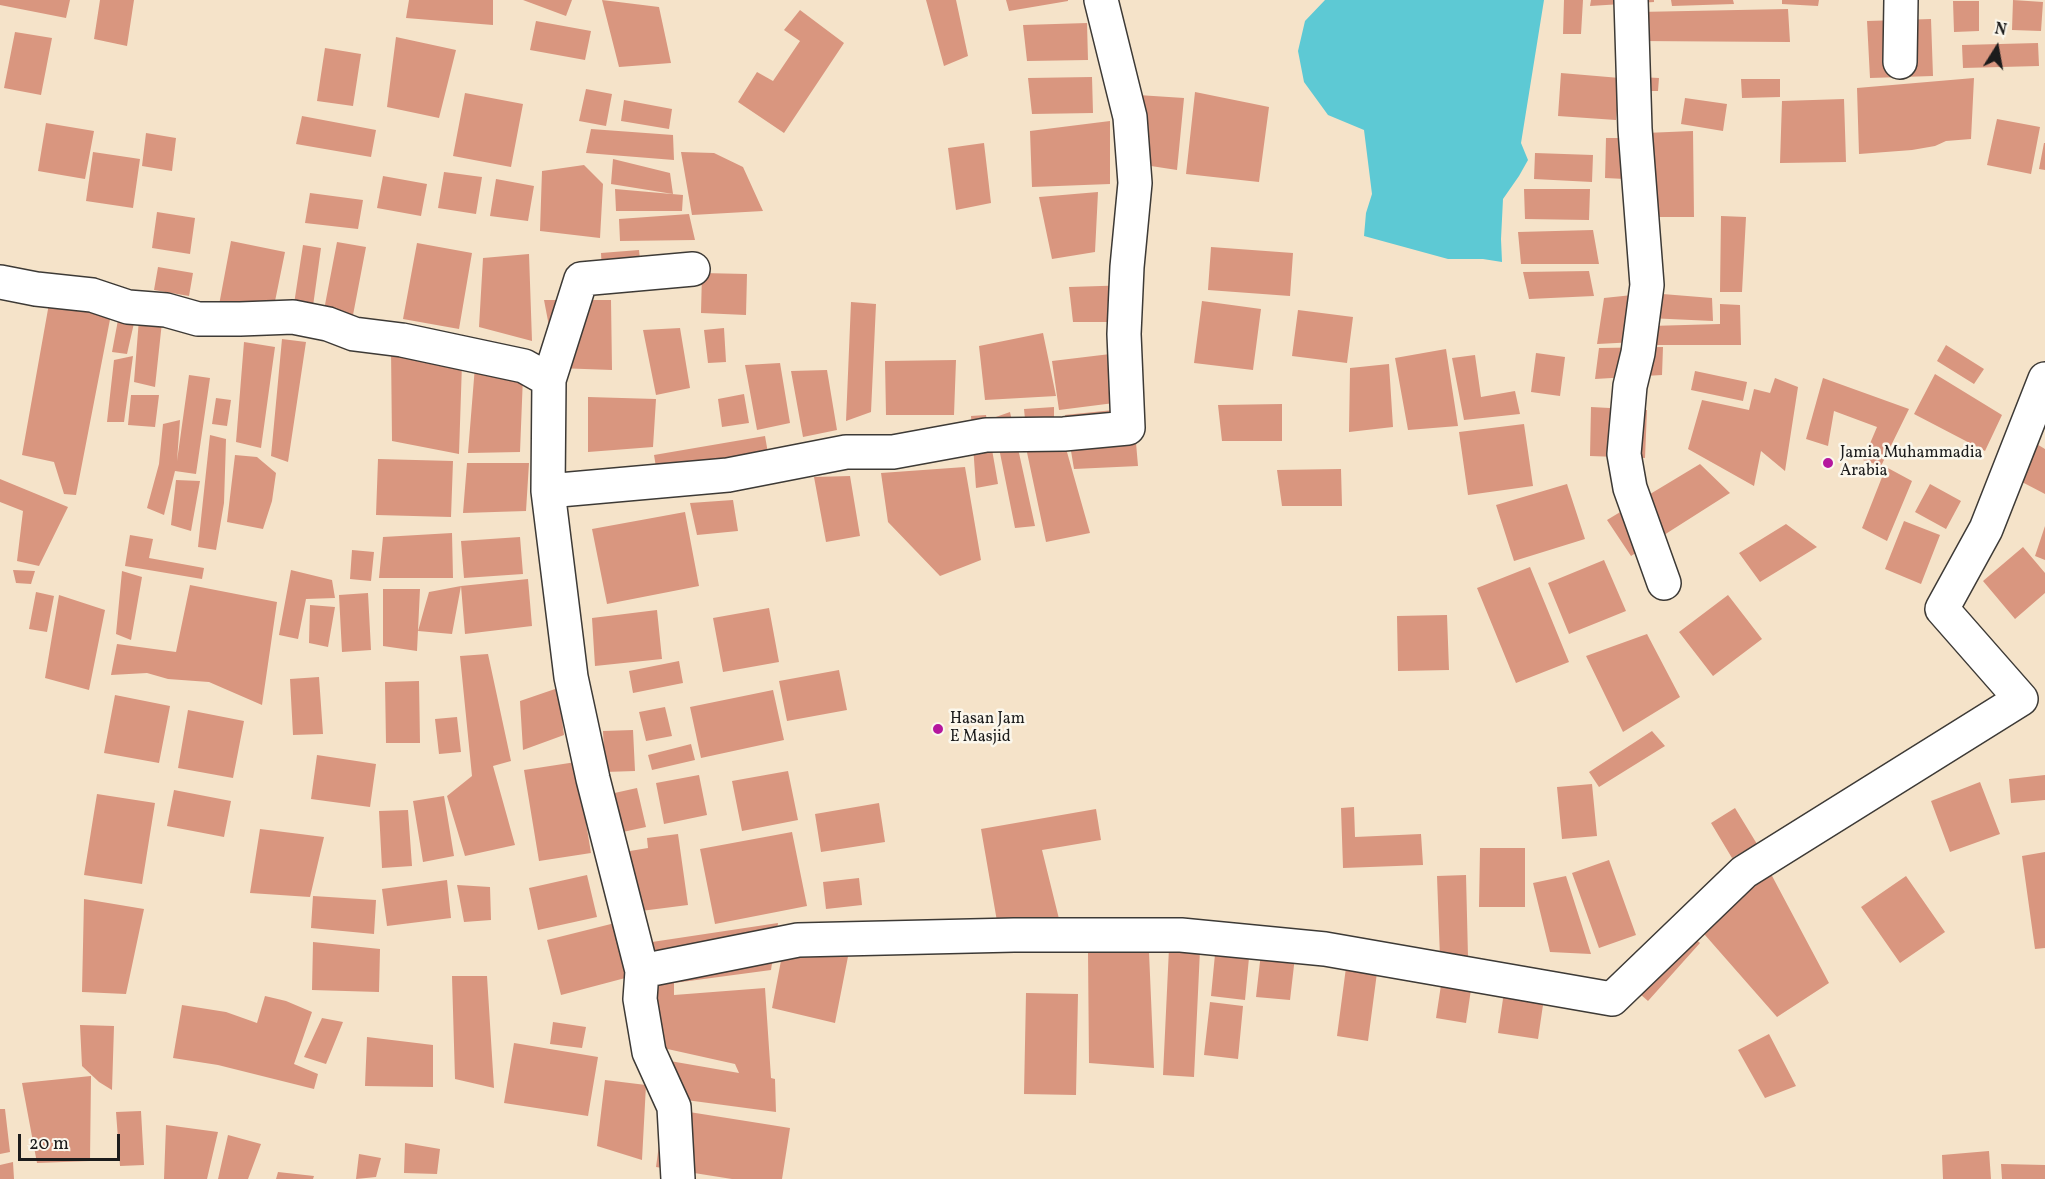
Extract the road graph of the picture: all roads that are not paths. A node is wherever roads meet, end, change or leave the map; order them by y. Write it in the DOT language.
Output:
graph roads {
  1 [pos="1101,0"];
  2 [pos="1631,0"];
  3 [pos="1901,0"];
  4 [pos="1900,62"];
  5 [pos="693,269"];
  6 [pos="0,282"];
  7 [pos="2045,379"];
  8 [pos="549,380"];
  9 [pos="548,491"];
  10 [pos="1664,583"];
  11 [pos="2033,702"];
  12 [pos="642,971"];
  13 [pos="678,1179"];
  1 -- 9 [label="street"];
  2 -- 10 [label="street"];
  3 -- 4 [label="street"];
  5 -- 8 [label="street"];
  6 -- 8 [label="street"];
  7 -- 11 [label="street"];
  8 -- 9 [label="street"];
  9 -- 12 [label="street"];
  11 -- 12 [label="street"];
  12 -- 13 [label="street"];
}
